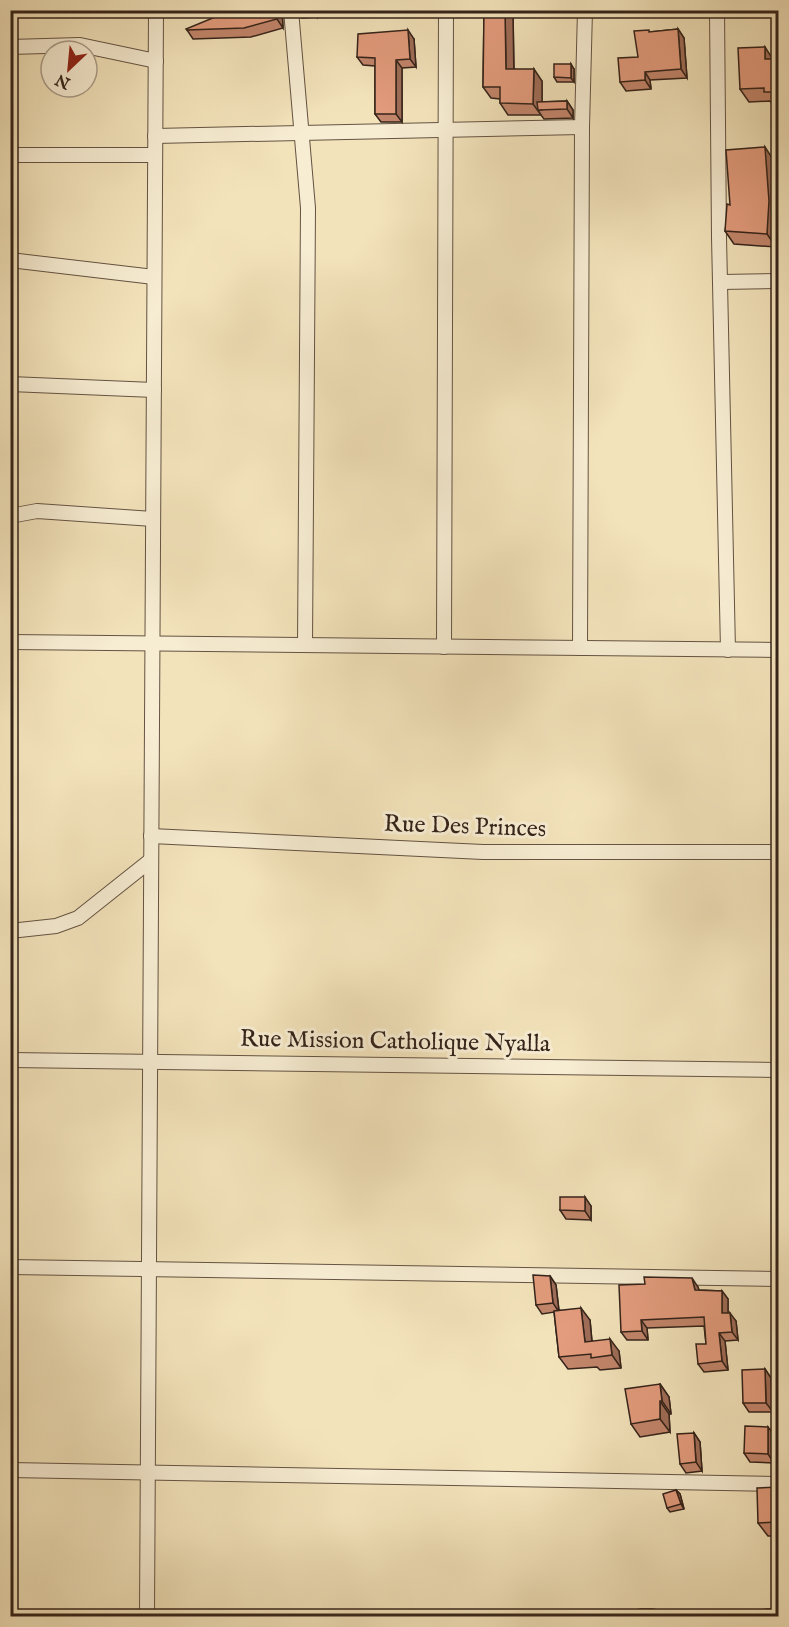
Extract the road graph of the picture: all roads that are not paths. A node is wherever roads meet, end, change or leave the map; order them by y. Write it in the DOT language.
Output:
graph roads {
  1 [pos="156,10"];
  2 [pos="291,10"];
  3 [pos="446,10"];
  4 [pos="585,10"];
  5 [pos="717,10"];
  6 [pos="10,47"];
  7 [pos="156,61"];
  8 [pos="582,127"];
  9 [pos="446,129"];
  10 [pos="301,134"];
  11 [pos="155,136"];
  12 [pos="10,155"];
  13 [pos="155,155"];
  14 [pos="10,260"];
  15 [pos="154,277"];
  16 [pos="778,281"];
  17 [pos="721,282"];
  18 [pos="10,384"];
  19 [pos="154,390"];
  20 [pos="10,516"];
  21 [pos="153,519"];
  22 [pos="10,642"];
  23 [pos="152,644"];
  24 [pos="305,645"];
  25 [pos="444,647"];
  26 [pos="580,648"];
  27 [pos="728,650"];
  28 [pos="778,650"];
  29 [pos="151,836"];
  30 [pos="778,852"];
  31 [pos="151,860"];
  32 [pos="10,931"];
  33 [pos="10,1060"];
  34 [pos="150,1061"];
  35 [pos="778,1070"];
  36 [pos="10,1267"];
  37 [pos="149,1268"];
  38 [pos="778,1279"];
  39 [pos="10,1470"];
  40 [pos="147,1472"];
  41 [pos="778,1484"];
  42 [pos="642,1616"];
  43 [pos="778,1616"];
  44 [pos="147,1617"];
  45 [pos="652,1617"];
  46 [pos="766,1617"];
  1 -- 7 [label="street"];
  2 -- 10 [label="street"];
  3 -- 9 [label="street"];
  4 -- 8 [label="street"];
  5 -- 17 [label="street"];
  6 -- 7 [label="street"];
  7 -- 11 [label="street"];
  8 -- 9 [label="street"];
  8 -- 26 [label="street"];
  9 -- 10 [label="street"];
  9 -- 25 [label="street"];
  10 -- 11 [label="street"];
  10 -- 24 [label="street"];
  11 -- 13 [label="street"];
  12 -- 13 [label="street"];
  13 -- 15 [label="street"];
  14 -- 15 [label="street"];
  15 -- 19 [label="street"];
  16 -- 17 [label="street"];
  17 -- 27 [label="street"];
  18 -- 19 [label="street"];
  19 -- 21 [label="street"];
  20 -- 21 [label="street"];
  21 -- 23 [label="street"];
  22 -- 23 [label="street"];
  23 -- 24 [label="street"];
  23 -- 29 [label="street"];
  24 -- 25 [label="street"];
  25 -- 26 [label="street"];
  26 -- 27 [label="street"];
  27 -- 28 [label="street"];
  29 -- 30 [label="street, Rue Des Princes"];
  29 -- 31 [label="street"];
  31 -- 32 [label="street"];
  31 -- 34 [label="street"];
  33 -- 34 [label="street, Rue Mission Catholique Nyalla"];
  34 -- 35 [label="street, Rue Mission Catholique Nyalla"];
  34 -- 37 [label="street"];
  36 -- 37 [label="street"];
  37 -- 38 [label="street"];
  37 -- 40 [label="street"];
  39 -- 40 [label="street"];
  40 -- 41 [label="street"];
  40 -- 44 [label="street"];
  42 -- 45 [label="street"];
  43 -- 46 [label="street"];
}
